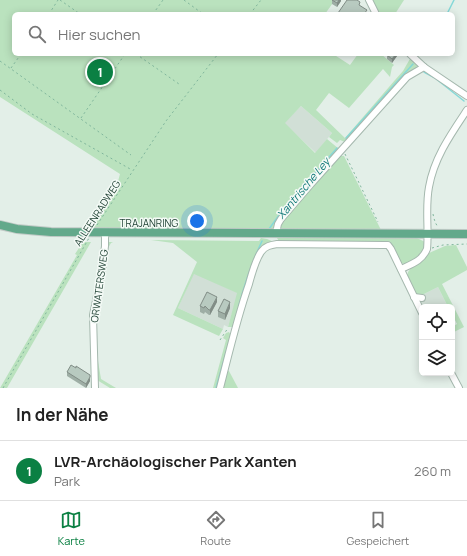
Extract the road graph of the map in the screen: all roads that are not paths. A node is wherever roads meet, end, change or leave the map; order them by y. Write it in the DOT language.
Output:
graph roads {
  1 [pos="369,0"];
  2 [pos="375,12"];
  3 [pos="412,56"];
  4 [pos="424,67"];
  5 [pos="467,96"];
  6 [pos="467,110"];
  7 [pos="0,225"];
  8 [pos="105,233"];
  9 [pos="276,233"];
  10 [pos="427,234"];
  11 [pos="467,234"];
  12 [pos="401,269"];
  13 [pos="414,297"];
  14 [pos="422,298"];
  15 [pos="419,307"];
  16 [pos="452,376"];
  17 [pos="95,388"];
  18 [pos="220,388"];
  19 [pos="458,388"];
  1 -- 2 [label="street"];
  3 -- 4 [label="street"];
  4 -- 5 [label="street"];
  4 -- 9 [label="street"];
  6 -- 10 [label="street"];
  7 -- 8 [label="main road, TRAJANRING"];
  8 -- 9 [label="main road, TRAJANRING"];
  8 -- 17 [label="street, ORWATERSWEG"];
  9 -- 10 [label="main road, TRAJANRING"];
  10 -- 11 [label="main road, TRAJANRING"];
  10 -- 12 [label="street"];
  12 -- 13 [label="street"];
  12 -- 18 [label="street"];
  13 -- 14 [label="street"];
  13 -- 15 [label="street"];
  16 -- 19 [label="street"];
}
